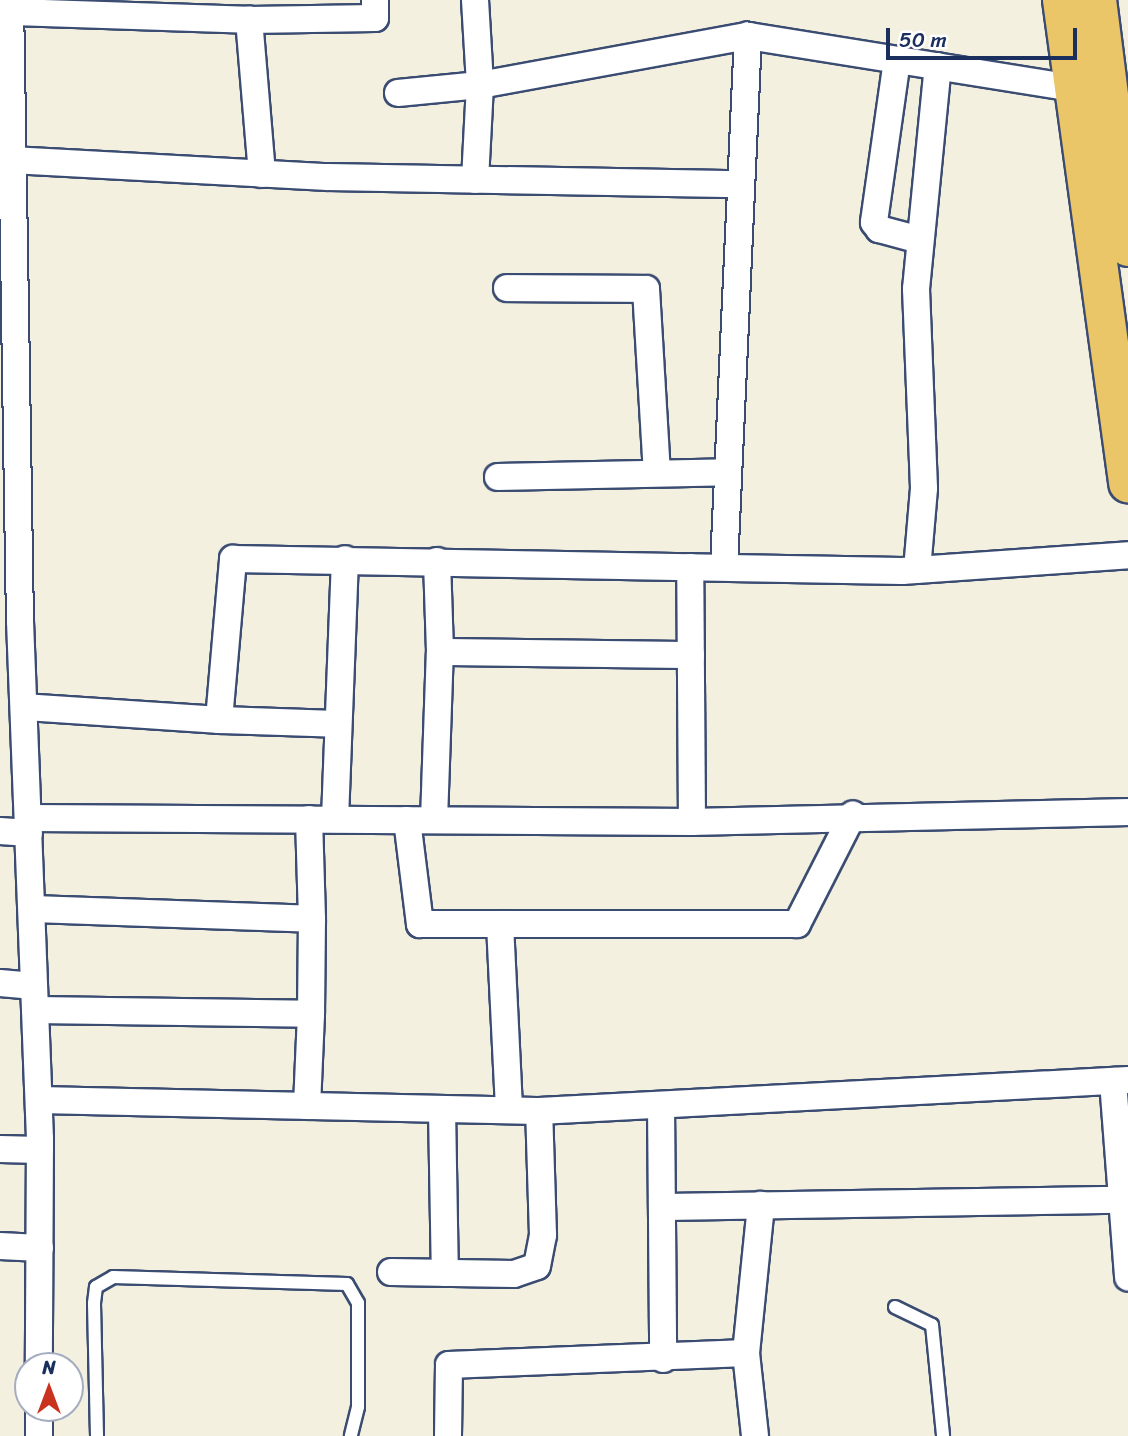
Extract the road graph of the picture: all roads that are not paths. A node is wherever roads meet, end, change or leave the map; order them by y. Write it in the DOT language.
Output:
graph roads {
  1 [pos="375,0"];
  2 [pos="475,0"];
  3 [pos="1062,0"];
  4 [pos="1097,0"];
  5 [pos="11,6"];
  6 [pos="249,20"];
  7 [pos="748,36"];
  8 [pos="897,60"];
  9 [pos="938,66"];
  10 [pos="5,75"];
  11 [pos="480,85"];
  12 [pos="1074,88"];
  13 [pos="398,93"];
  14 [pos="11,160"];
  15 [pos="262,174"];
  16 [pos="475,180"];
  17 [pos="740,184"];
  18 [pos="6,208"];
  19 [pos="920,240"];
  20 [pos="1128,247"];
  21 [pos="507,288"];
  22 [pos="8,409"];
  23 [pos="728,472"];
  24 [pos="657,473"];
  25 [pos="498,477"];
  26 [pos="1128,484"];
  27 [pos="1128,555"];
  28 [pos="345,559"];
  29 [pos="437,561"];
  30 [pos="724,566"];
  31 [pos="690,567"];
  32 [pos="917,570"];
  33 [pos="440,652"];
  34 [pos="691,655"];
  35 [pos="24,707"];
  36 [pos="219,720"];
  37 [pos="338,724"];
  38 [pos="1128,812"];
  39 [pos="853,814"];
  40 [pos="322,819"];
  41 [pos="407,820"];
  42 [pos="434,820"];
  43 [pos="692,821"];
  44 [pos="28,825"];
  45 [pos="0,831"];
  46 [pos="32,909"];
  47 [pos="312,919"];
  48 [pos="500,924"];
  49 [pos="0,983"];
  50 [pos="35,998"];
  51 [pos="311,1014"];
  52 [pos="1120,1081"];
  53 [pos="39,1100"];
  54 [pos="661,1105"];
  55 [pos="307,1106"];
  56 [pos="442,1109"];
  57 [pos="509,1110"];
  58 [pos="539,1111"];
  59 [pos="0,1149"];
  60 [pos="40,1150"];
  61 [pos="1122,1200"];
  62 [pos="761,1205"];
  63 [pos="662,1207"];
  64 [pos="0,1246"];
  65 [pos="40,1248"];
  66 [pos="391,1272"];
  67 [pos="445,1273"];
  68 [pos="1128,1277"];
  69 [pos="895,1307"];
  70 [pos="39,1352"];
  71 [pos="746,1353"];
  72 [pos="663,1359"];
  73 [pos="97,1436"];
  74 [pos="351,1436"];
  75 [pos="448,1436"];
  76 [pos="755,1436"];
  77 [pos="943,1436"];
  1 -- 6 [label="street"];
  2 -- 11 [label="street"];
  3 -- 12 [label="main road"];
  4 -- 20 [label="main road"];
  5 -- 6 [label="street"];
  5 -- 10 [label="street"];
  6 -- 15 [label="street"];
  7 -- 8 [label="street"];
  7 -- 11 [label="street"];
  7 -- 17 [label="street"];
  8 -- 9 [label="street"];
  8 -- 19 [label="street"];
  9 -- 12 [label="street"];
  9 -- 19 [label="street"];
  10 -- 14 [label="street"];
  11 -- 13 [label="street"];
  11 -- 16 [label="street"];
  12 -- 26 [label="main road"];
  14 -- 15 [label="street"];
  14 -- 18 [label="street"];
  15 -- 16 [label="street"];
  16 -- 17 [label="street"];
  17 -- 23 [label="street"];
  18 -- 22 [label="street"];
  19 -- 32 [label="street"];
  21 -- 24 [label="street"];
  22 -- 35 [label="street"];
  23 -- 24 [label="street"];
  23 -- 30 [label="street"];
  24 -- 25 [label="street"];
  27 -- 32 [label="street"];
  28 -- 29 [label="street"];
  28 -- 36 [label="street"];
  28 -- 37 [label="street"];
  29 -- 31 [label="street"];
  29 -- 33 [label="street"];
  30 -- 31 [label="street"];
  30 -- 32 [label="street"];
  31 -- 34 [label="street"];
  33 -- 34 [label="street"];
  33 -- 42 [label="street"];
  34 -- 43 [label="street"];
  35 -- 36 [label="street"];
  35 -- 44 [label="street"];
  36 -- 37 [label="street"];
  37 -- 40 [label="street"];
  38 -- 39 [label="street"];
  39 -- 43 [label="street"];
  39 -- 48 [label="street"];
  40 -- 41 [label="street"];
  40 -- 44 [label="street"];
  40 -- 47 [label="street"];
  41 -- 42 [label="street"];
  41 -- 48 [label="street"];
  42 -- 43 [label="street"];
  44 -- 45 [label="street"];
  44 -- 46 [label="street"];
  46 -- 47 [label="street"];
  46 -- 50 [label="street"];
  47 -- 51 [label="street"];
  48 -- 57 [label="street"];
  49 -- 50 [label="street"];
  50 -- 51 [label="street"];
  50 -- 53 [label="street"];
  51 -- 55 [label="street"];
  52 -- 54 [label="street"];
  52 -- 61 [label="street"];
  53 -- 55 [label="street"];
  53 -- 60 [label="street"];
  54 -- 58 [label="street"];
  54 -- 63 [label="street"];
  55 -- 56 [label="street"];
  56 -- 57 [label="street"];
  56 -- 67 [label="street"];
  57 -- 58 [label="street"];
  58 -- 67 [label="street"];
  59 -- 60 [label="street"];
  60 -- 65 [label="street"];
  61 -- 62 [label="street"];
  61 -- 68 [label="street"];
  62 -- 63 [label="street"];
  62 -- 71 [label="street"];
  63 -- 72 [label="street"];
  64 -- 65 [label="street"];
  65 -- 70 [label="street"];
  66 -- 67 [label="street"];
  69 -- 77 [label="lane"];
  71 -- 72 [label="street"];
  71 -- 76 [label="street"];
  72 -- 75 [label="street"];
  73 -- 74 [label="lane"];
}
